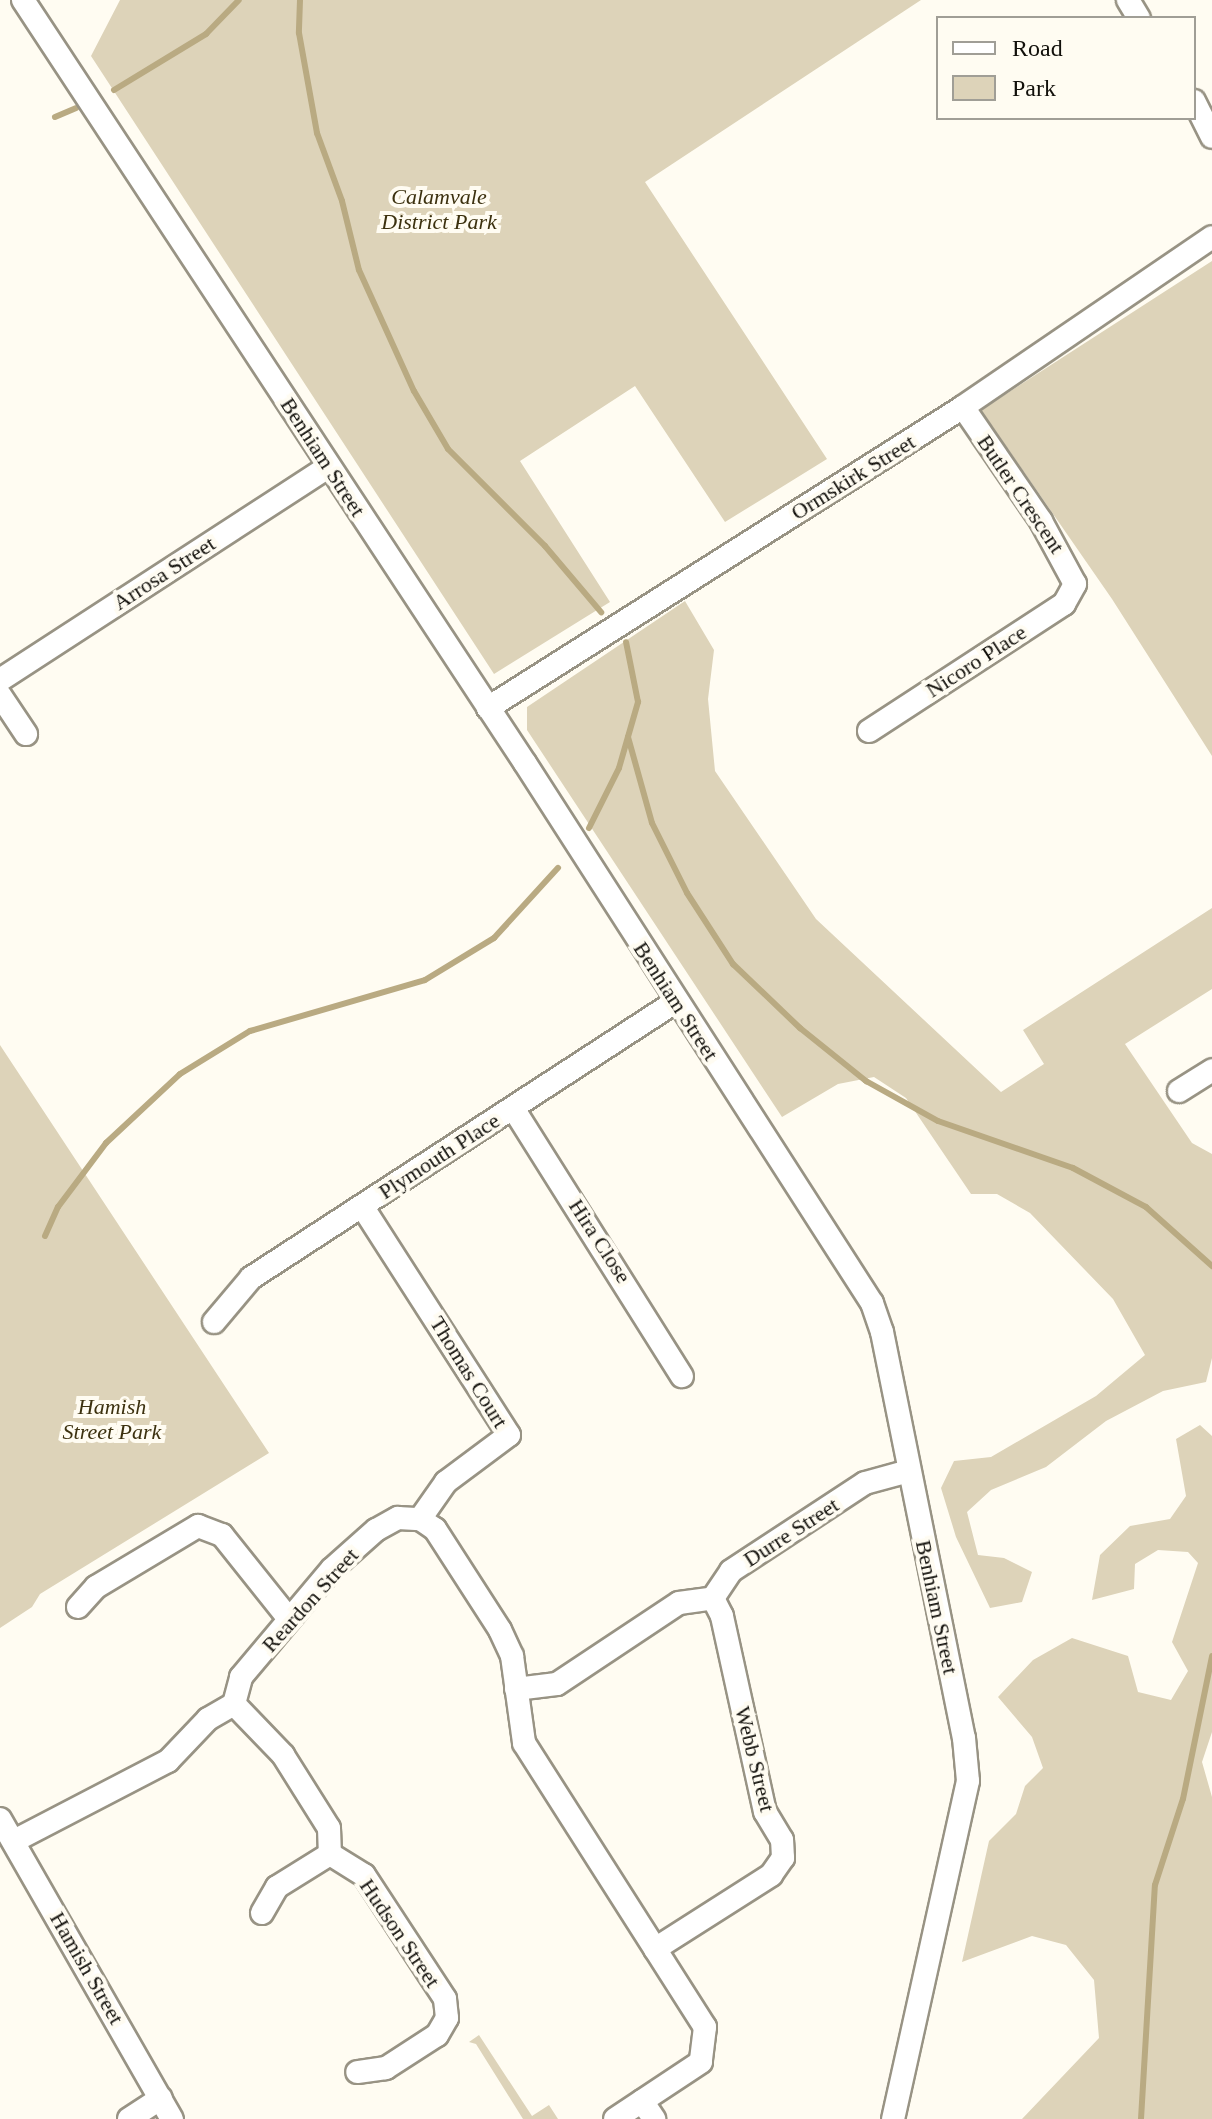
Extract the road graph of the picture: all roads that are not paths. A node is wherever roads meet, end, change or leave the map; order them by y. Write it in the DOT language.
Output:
graph roads {
  1 [pos="23,0"];
  2 [pos="1196,105"];
  3 [pos="1211,133"];
  4 [pos="1212,237"];
  5 [pos="963,407"];
  6 [pos="328,467"];
  7 [pos="1075,584"];
  8 [pos="0,680"];
  9 [pos="0,695"];
  10 [pos="488,708"];
  11 [pos="869,731"];
  12 [pos="26,734"];
  13 [pos="675,1002"];
  14 [pos="1212,1070"];
  15 [pos="1179,1091"];
  16 [pos="513,1108"];
  17 [pos="362,1206"];
  18 [pos="214,1322"];
  19 [pos="682,1376"];
  20 [pos="909,1471"];
  21 [pos="420,1519"];
  22 [pos="713,1598"];
  23 [pos="78,1607"];
  24 [pos="289,1619"];
  25 [pos="516,1689"];
  26 [pos="234,1704"];
  27 [pos="0,1819"];
  28 [pos="14,1841"];
  29 [pos="330,1854"];
  30 [pos="262,1913"];
  31 [pos="655,1949"];
  32 [pos="357,2072"];
  33 [pos="161,2098"];
  34 [pos="648,2110"];
  35 [pos="129,2119"];
  36 [pos="172,2119"];
  37 [pos="615,2119"];
  38 [pos="893,2119"];
  1 -- 6 [label="street, Benhiam Street"];
  2 -- 3 [label="street"];
  4 -- 5 [label="street, Ormskirk Street"];
  5 -- 7 [label="street, Butler Crescent"];
  5 -- 10 [label="street, Ormskirk Street"];
  6 -- 8 [label="street, Arrosa Street"];
  6 -- 10 [label="street, Benhiam Street"];
  7 -- 11 [label="street, Nicoro Place"];
  9 -- 12 [label="street"];
  10 -- 13 [label="street, Benhiam Street"];
  13 -- 16 [label="street, Plymouth Place"];
  13 -- 20 [label="street, Benhiam Street"];
  14 -- 15 [label="street"];
  16 -- 17 [label="street, Plymouth Place"];
  16 -- 19 [label="street, Hira Close"];
  17 -- 18 [label="street, Plymouth Place"];
  17 -- 21 [label="street, Thomas Court"];
  20 -- 22 [label="street, Durre Street"];
  20 -- 38 [label="street, Benhiam Street"];
  21 -- 24 [label="street, Reardon Street"];
  21 -- 25 [label="street"];
  22 -- 25 [label="street"];
  22 -- 31 [label="street, Webb Street"];
  23 -- 24 [label="street"];
  24 -- 26 [label="street, Reardon Street"];
  25 -- 31 [label="street"];
  26 -- 28 [label="street"];
  26 -- 29 [label="street"];
  27 -- 28 [label="street, Hamish Street"];
  28 -- 33 [label="street, Hamish Street"];
  29 -- 30 [label="street"];
  29 -- 32 [label="street, Hudson Street"];
  31 -- 34 [label="street"];
  33 -- 35 [label="street"];
  33 -- 36 [label="street, Hamish Street"];
  34 -- 37 [label="street"];
}
